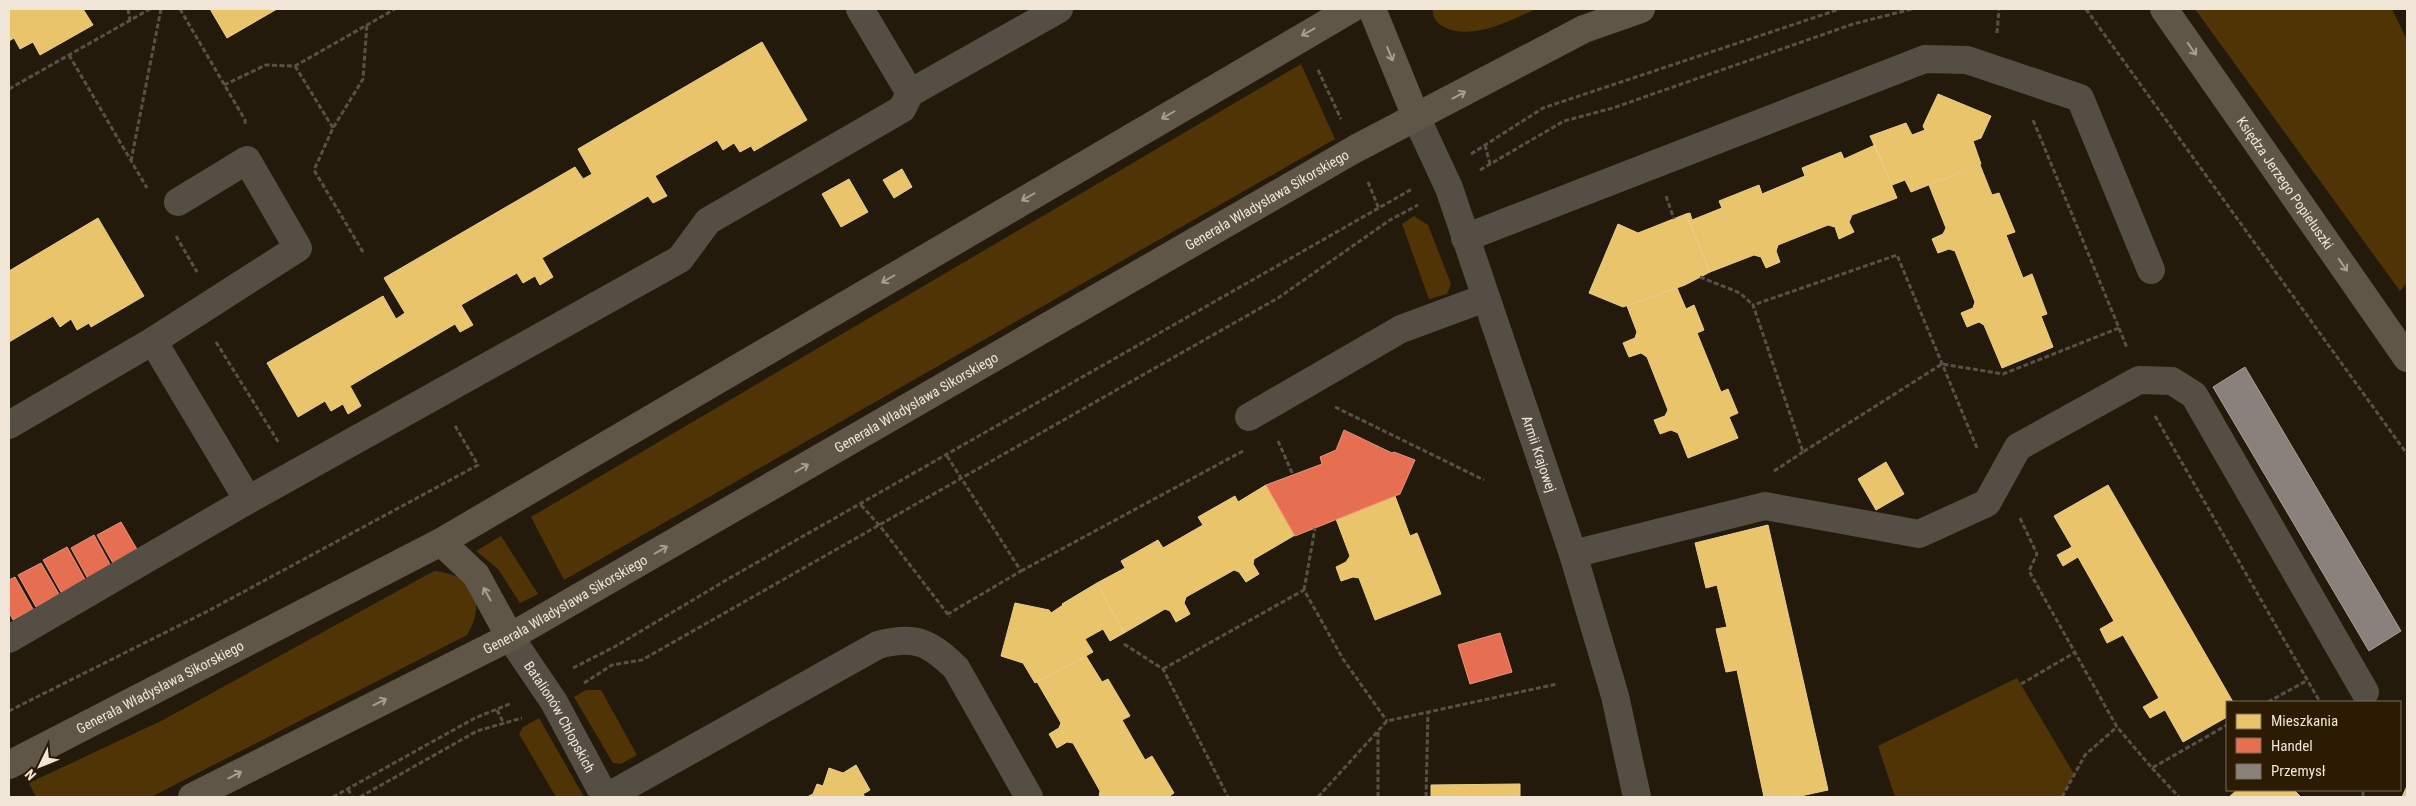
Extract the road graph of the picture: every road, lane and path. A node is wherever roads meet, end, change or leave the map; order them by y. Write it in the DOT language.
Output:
graph roads {
  1 [pos="128,9"];
  2 [pos="150,9"];
  3 [pos="161,9"];
  4 [pos="180,9"];
  5 [pos="395,9"];
  6 [pos="860,9"];
  7 [pos="1059,9"];
  8 [pos="1351,9"];
  9 [pos="1372,9"];
  10 [pos="1840,9"];
  11 [pos="1912,9"];
  12 [pos="2086,9"];
  13 [pos="2164,9"];
  14 [pos="1629,11"];
  15 [pos="130,20"];
  16 [pos="367,24"];
  17 [pos="1303,36"];
  18 [pos="69,55"];
  19 [pos="295,66"];
  20 [pos="224,85"];
  21 [pos="9,89"];
  22 [pos="910,94"];
  23 [pos="2032,115"];
  24 [pos="1416,117"];
  25 [pos="245,120"];
  26 [pos="333,128"];
  27 [pos="1485,146"];
  28 [pos="1355,149"];
  29 [pos="131,162"];
  30 [pos="1490,164"];
  31 [pos="1445,179"];
  32 [pos="152,196"];
  33 [pos="178,202"];
  34 [pos="1379,209"];
  35 [pos="172,229"];
  36 [pos="1465,238"];
  37 [pos="363,252"];
  38 [pos="2151,270"];
  39 [pos="1700,277"];
  40 [pos="1485,298"];
  41 [pos="1753,305"];
  42 [pos="206,306"];
  43 [pos="2407,326"];
  44 [pos="2119,328"];
  45 [pos="2407,330"];
  46 [pos="153,340"];
  47 [pos="2407,358"];
  48 [pos="1942,364"];
  49 [pos="2139,380"];
  50 [pos="436,395"];
  51 [pos="1331,405"];
  52 [pos="1249,418"];
  53 [pos="9,425"];
  54 [pos="1274,434"];
  55 [pos="1248,448"];
  56 [pos="2407,454"];
  57 [pos="947,456"];
  58 [pos="2004,472"];
  59 [pos="297,473"];
  60 [pos="1293,475"];
  61 [pos="963,478"];
  62 [pos="1484,480"];
  63 [pos="248,500"];
  64 [pos="860,505"];
  65 [pos="2019,516"];
  66 [pos="880,526"];
  67 [pos="1315,528"];
  68 [pos="441,542"];
  69 [pos="1573,554"];
  70 [pos="1021,571"];
  71 [pos="1304,590"];
  72 [pos="510,637"];
  73 [pos="9,639"];
  74 [pos="1124,644"];
  75 [pos="2074,654"];
  76 [pos="1162,669"];
  77 [pos="2306,681"];
  78 [pos="1557,684"];
  79 [pos="2021,684"];
  80 [pos="2365,692"];
  81 [pos="548,693"];
  82 [pos="2270,701"];
  83 [pos="2319,701"];
  84 [pos="497,710"];
  85 [pos="9,711"];
  86 [pos="1428,712"];
  87 [pos="1387,721"];
  88 [pos="504,724"];
  89 [pos="2226,726"];
  90 [pos="2117,727"];
  91 [pos="1378,732"];
  92 [pos="9,765"];
  93 [pos="2152,768"];
  94 [pos="348,789"];
  95 [pos="192,797"];
  96 [pos="333,797"];
  97 [pos="352,797"];
  98 [pos="360,797"];
  99 [pos="606,797"];
  100 [pos="1029,797"];
  101 [pos="1228,797"];
  102 [pos="1318,797"];
  103 [pos="1378,797"];
  104 [pos="1426,797"];
  105 [pos="1637,797"];
  106 [pos="2062,797"];
  107 [pos="2179,797"];
  1 -- 15 [label="path"];
  2 -- 15 [label="path"];
  3 -- 29 [label="path"];
  4 -- 20 [label="path"];
  5 -- 16 [label="path"];
  6 -- 22 [label="street"];
  7 -- 22 [label="street"];
  8 -- 17 [label="main road, Generała Władysława Sikorskiego, one-way"];
  9 -- 24 [label="main road, one-way"];
  10 -- 27 [label="path"];
  11 -- 30 [label="path"];
  12 -- 56 [label="path"];
  13 -- 47 [label="main road, Księdza Jerzego Popiełuszki, one-way"];
  24 -- 14 [label="main road, Generała Władysława Sikorskiego, one-way"];
  15 -- 18 [label="path"];
  16 -- 19 [label="path"];
  16 -- 26 [label="path"];
  17 -- 28 [label="path"];
  17 -- 68 [label="main road, Generała Władysława Sikorskiego, one-way"];
  18 -- 21 [label="path"];
  18 -- 29 [label="path"];
  19 -- 20 [label="path"];
  19 -- 26 [label="path"];
  20 -- 25 [label="path"];
  22 -- 50 [label="street"];
  23 -- 44 [label="path"];
  24 -- 28 [label="main road, Generała Władysława Sikorskiego"];
  24 -- 31 [label="street, Armii Krajowej"];
  26 -- 37 [label="path"];
  27 -- 30 [label="path"];
  27 -- 31 [label="path"];
  28 -- 34 [label="path"];
  72 -- 28 [label="main road, Generała Władysława Sikorskiego, one-way"];
  29 -- 32 [label="path"];
  30 -- 31 [label="path"];
  31 -- 34 [label="path"];
  31 -- 36 [label="street, Armii Krajowej"];
  31 -- 61 [label="path"];
  33 -- 42 [label="street"];
  34 -- 57 [label="path"];
  35 -- 42 [label="path"];
  36 -- 38 [label="street"];
  36 -- 40 [label="street, Armii Krajowej"];
  39 -- 41 [label="path"];
  40 -- 52 [label="street"];
  40 -- 69 [label="street, Armii Krajowej"];
  41 -- 48 [label="path"];
  41 -- 48 [label="path"];
  42 -- 46 [label="street"];
  42 -- 59 [label="path"];
  43 -- 45 [label="main road"];
  44 -- 48 [label="path"];
  44 -- 49 [label="path"];
  46 -- 53 [label="street"];
  46 -- 63 [label="street"];
  48 -- 58 [label="path"];
  49 -- 58 [label="street"];
  49 -- 77 [label="path"];
  49 -- 80 [label="street"];
  50 -- 59 [label="street"];
  50 -- 85 [label="path"];
  51 -- 62 [label="path"];
  54 -- 60 [label="path"];
  55 -- 70 [label="path"];
  57 -- 61 [label="path"];
  57 -- 64 [label="path"];
  58 -- 69 [label="street"];
  59 -- 63 [label="street"];
  61 -- 66 [label="path"];
  61 -- 70 [label="path"];
  63 -- 73 [label="street"];
  64 -- 66 [label="path"];
  64 -- 81 [label="path"];
  65 -- 75 [label="path"];
  66 -- 70 [label="path"];
  66 -- 81 [label="path"];
  67 -- 71 [label="path"];
  72 -- 68 [label="main road, one-way"];
  68 -- 92 [label="main road, Generała Władysława Sikorskiego"];
  69 -- 105 [label="street, Armii Krajowej"];
  71 -- 76 [label="path"];
  71 -- 87 [label="path"];
  72 -- 81 [label="street, Batalionów Chłopskich"];
  95 -- 72 [label="main road, Generała Władysława Sikorskiego, one-way"];
  74 -- 76 [label="path"];
  75 -- 79 [label="path"];
  75 -- 90 [label="path"];
  76 -- 101 [label="path"];
  77 -- 82 [label="path"];
  77 -- 83 [label="path"];
  78 -- 86 [label="path"];
  81 -- 84 [label="path"];
  81 -- 88 [label="path"];
  81 -- 99 [label="street, Batalionów Chłopskich"];
  84 -- 88 [label="path"];
  84 -- 94 [label="path"];
  86 -- 87 [label="path"];
  86 -- 104 [label="path"];
  87 -- 91 [label="path"];
  88 -- 98 [label="path"];
  89 -- 93 [label="path"];
  90 -- 93 [label="path"];
  90 -- 106 [label="path"];
  91 -- 102 [label="path"];
  91 -- 103 [label="path"];
  93 -- 107 [label="path"];
  94 -- 96 [label="path"];
  94 -- 97 [label="path"];
  99 -- 100 [label="street"];
}
